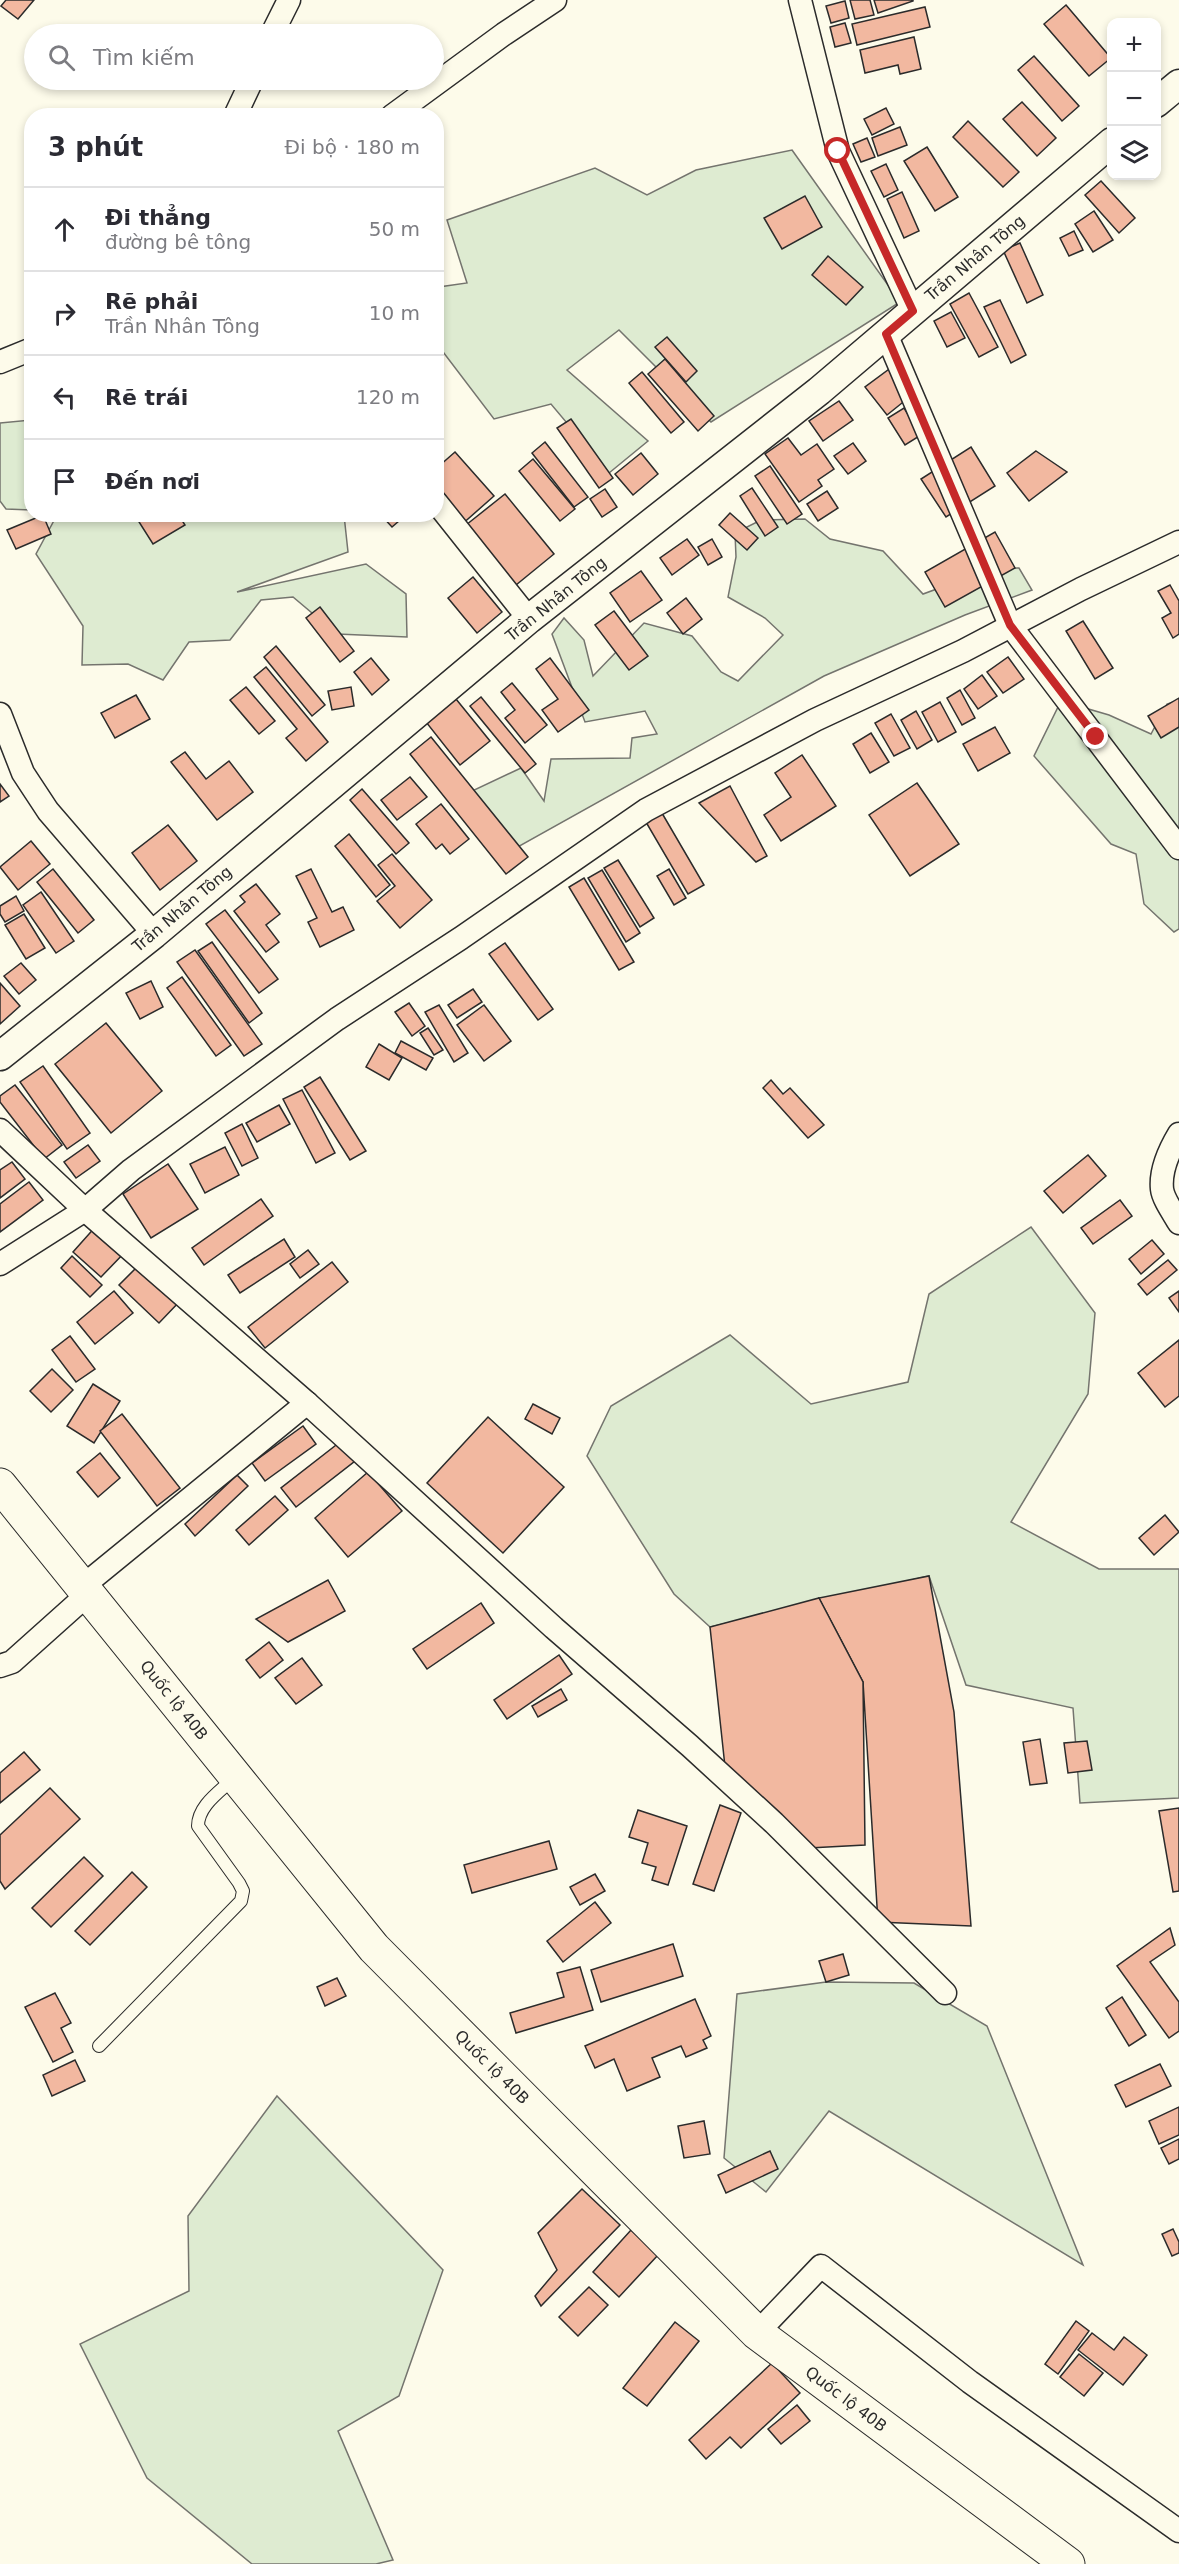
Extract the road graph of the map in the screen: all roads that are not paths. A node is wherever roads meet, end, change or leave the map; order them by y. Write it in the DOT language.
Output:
graph roads {
  1 [pos="289,0"];
  2 [pos="555,0"];
  3 [pos="800,0"];
  4 [pos="277,24"];
  5 [pos="444,78"];
  6 [pos="1179,84"];
  7 [pos="248,90"];
  8 [pos="428,90"];
  9 [pos="1161,100"];
  10 [pos="240,108"];
  11 [pos="403,108"];
  12 [pos="1107,146"];
  13 [pos="913,311"];
  14 [pos="886,334"];
  15 [pos="24,352"];
  16 [pos="0,362"];
  17 [pos="444,512"];
  18 [pos="1179,542"];
  19 [pos="529,619"];
  20 [pos="1010,625"];
  21 [pos="0,714"];
  22 [pos="1179,848"];
  23 [pos="154,934"];
  24 [pos="0,1056"];
  25 [pos="0,1130"];
  26 [pos="1179,1134"];
  27 [pos="85,1210"];
  28 [pos="1179,1223"];
  29 [pos="0,1264"];
  30 [pos="308,1403"];
  31 [pos="0,1485"];
  32 [pos="85,1590"];
  33 [pos="0,1666"];
  34 [pos="236,1776"];
  35 [pos="945,1993"];
  36 [pos="99,2046"];
  37 [pos="756,2332"];
  38 [pos="1179,2531"];
  39 [pos="1068,2564"];
  1 -- 4 [label="street"];
  2 -- 5 [label="street"];
  3 -- 13 [label="street"];
  6 -- 9 [label="street"];
  7 -- 10 [label="street"];
  8 -- 11 [label="street"];
  12 -- 13 [label="street, Trần Nhân Tông"];
  13 -- 14 [label="street, Trần Nhân Tông"];
  14 -- 19 [label="street, Trần Nhân Tông"];
  14 -- 20 [label="street"];
  15 -- 16 [label="street"];
  17 -- 19 [label="street"];
  18 -- 20 [label="street"];
  19 -- 23 [label="street, Trần Nhân Tông"];
  20 -- 22 [label="street"];
  20 -- 27 [label="street"];
  21 -- 23 [label="street"];
  23 -- 24 [label="street, Trần Nhân Tông"];
  25 -- 27 [label="street"];
  26 -- 28 [label="street"];
  27 -- 29 [label="street"];
  27 -- 30 [label="street"];
  30 -- 32 [label="street"];
  30 -- 35 [label="street"];
  31 -- 32 [label="highway, Quốc lộ 40B"];
  32 -- 33 [label="street"];
  32 -- 34 [label="highway, Quốc lộ 40B"];
  34 -- 36 [label="lane"];
  34 -- 37 [label="highway, Quốc lộ 40B"];
  37 -- 38 [label="street"];
  37 -- 39 [label="highway, Quốc lộ 40B"];
}
